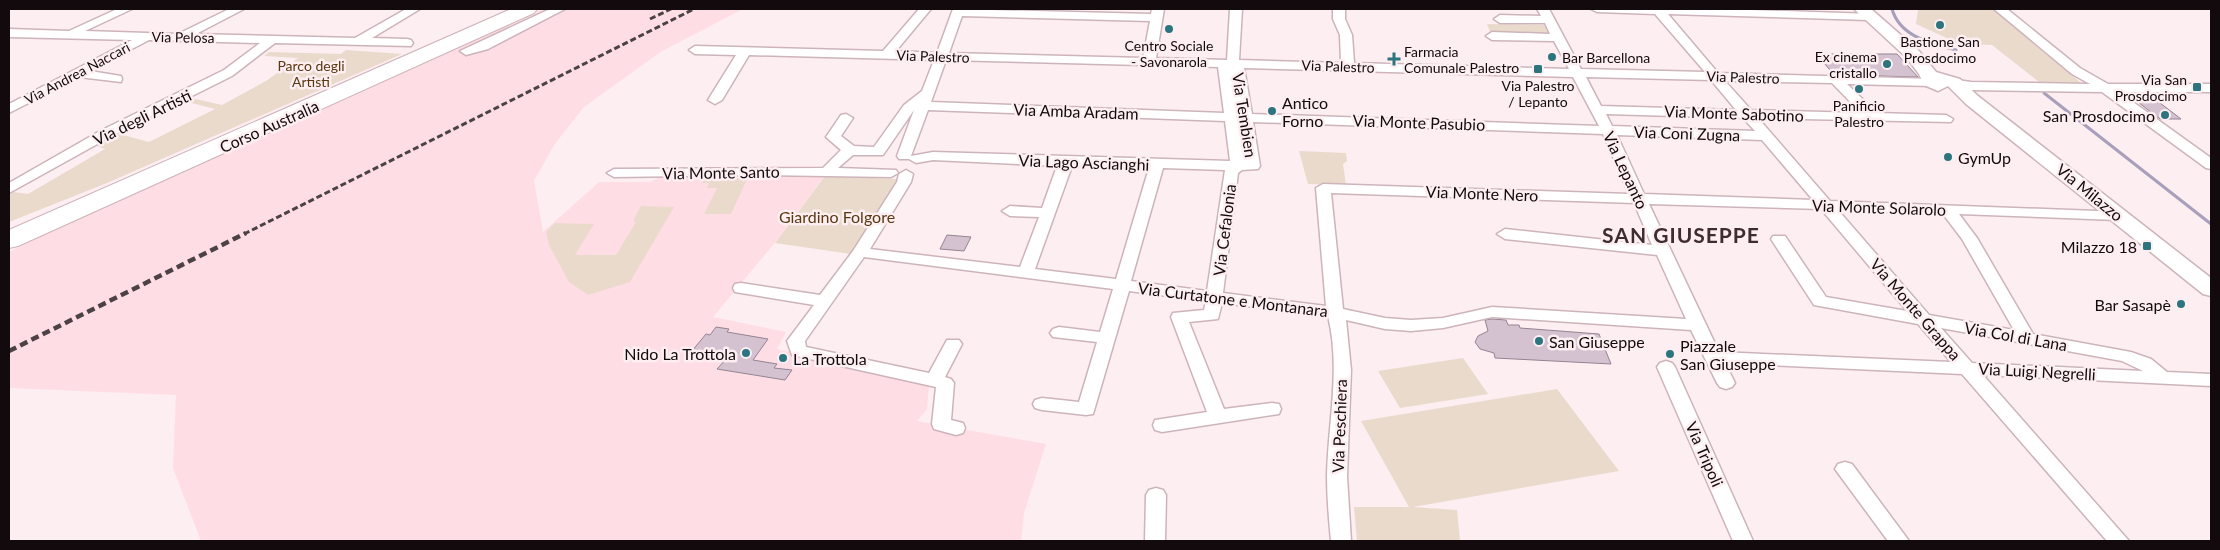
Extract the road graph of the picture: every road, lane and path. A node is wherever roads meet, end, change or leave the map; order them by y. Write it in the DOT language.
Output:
graph roads {
  1 [pos="126,9"];
  2 [pos="238,9"];
  3 [pos="414,9"];
  4 [pos="496,9"];
  5 [pos="514,9"];
  6 [pos="527,9"];
  7 [pos="559,9"];
  8 [pos="925,9"];
  9 [pos="1236,9"];
  10 [pos="1339,9"];
  11 [pos="1597,9"];
  12 [pos="1657,9"];
  13 [pos="2000,9"];
  14 [pos="958,10"];
  15 [pos="1865,12"];
  16 [pos="1158,13"];
  17 [pos="1546,14"];
  18 [pos="1500,19"];
  19 [pos="9,32"];
  20 [pos="70,34"];
  21 [pos="1492,36"];
  22 [pos="146,37"];
  23 [pos="179,37"];
  24 [pos="1560,38"];
  25 [pos="273,39"];
  26 [pos="356,42"];
  27 [pos="406,44"];
  28 [pos="695,50"];
  29 [pos="466,51"];
  30 [pos="745,51"];
  31 [pos="886,54"];
  32 [pos="941,56"];
  33 [pos="1149,62"];
  34 [pos="1231,63"];
  35 [pos="385,66"];
  36 [pos="1348,66"];
  37 [pos="1578,72"];
  38 [pos="76,73"];
  39 [pos="1715,76"];
  40 [pos="116,79"];
  41 [pos="1835,79"];
  42 [pos="1944,82"];
  43 [pos="2104,88"];
  44 [pos="2211,88"];
  45 [pos="927,93"];
  46 [pos="716,100"];
  47 [pos="922,106"];
  48 [pos="9,109"];
  49 [pos="1596,110"];
  50 [pos="1748,114"];
  51 [pos="1238,116"];
  52 [pos="1872,117"];
  53 [pos="846,118"];
  54 [pos="1946,119"];
  55 [pos="1607,129"];
  56 [pos="1766,136"];
  57 [pos="849,149"];
  58 [pos="910,158"];
  59 [pos="1066,162"];
  60 [pos="1157,165"];
  61 [pos="2211,165"];
  62 [pos="1246,166"];
  63 [pos="894,170"];
  64 [pos="828,171"];
  65 [pos="614,173"];
  66 [pos="1323,188"];
  67 [pos="9,189"];
  68 [pos="1640,198"];
  69 [pos="1825,206"];
  70 [pos="1947,209"];
  71 [pos="1010,211"];
  72 [pos="1048,213"];
  73 [pos="2117,215"];
  74 [pos="9,233"];
  75 [pos="1505,234"];
  76 [pos="1778,239"];
  77 [pos="9,240"];
  78 [pos="1664,251"];
  79 [pos="860,252"];
  80 [pos="1026,272"];
  81 [pos="1124,285"];
  82 [pos="741,288"];
  83 [pos="2210,288"];
  84 [pos="1215,296"];
  85 [pos="824,301"];
  86 [pos="1335,312"];
  87 [pos="1924,319"];
  88 [pos="1697,325"];
  89 [pos="1059,333"];
  90 [pos="2026,337"];
  91 [pos="1107,338"];
  92 [pos="952,344"];
  93 [pos="1712,357"];
  94 [pos="1968,368"];
  95 [pos="1670,376"];
  96 [pos="2162,376"];
  97 [pos="934,380"];
  98 [pos="2211,380"];
  99 [pos="1726,383"];
  100 [pos="1042,404"];
  101 [pos="1272,409"];
  102 [pos="1218,417"];
  103 [pos="1162,425"];
  104 [pos="956,428"];
  105 [pos="1845,470"];
  106 [pos="1156,495"];
  107 [pos="1155,541"];
  108 [pos="1341,541"];
  109 [pos="1743,541"];
  110 [pos="1899,541"];
  111 [pos="2119,541"];
  1 -- 20 [label="street"];
  2 -- 23 [label="street"];
  3 -- 26 [label="street"];
  4 -- 35 [label="highway"];
  5 -- 35 [label="highway, Corso Australia"];
  6 -- 77 [label="highway, Corso Australia"];
  7 -- 29 [label="street"];
  8 -- 31 [label="street"];
  9 -- 34 [label="street, Via Tembien"];
  10 -- 36 [label="street"];
  11 -- 12 [label="street"];
  12 -- 15 [label="street"];
  12 -- 39 [label="street"];
  13 -- 43 [label="street"];
  14 -- 16 [label="street"];
  14 -- 32 [label="street"];
  15 -- 42 [label="main road"];
  16 -- 33 [label="street"];
  17 -- 18 [label="street"];
  17 -- 24 [label="street"];
  19 -- 20 [label="street, Via Pelosa"];
  20 -- 22 [label="street, Via Pelosa"];
  21 -- 24 [label="street"];
  22 -- 23 [label="street, Via Pelosa"];
  22 -- 38 [label="street, Via Andrea Naccari"];
  23 -- 25 [label="street, Via Pelosa"];
  24 -- 37 [label="street"];
  25 -- 26 [label="street, Via Pelosa"];
  25 -- 67 [label="street, Via degli Artisti"];
  26 -- 27 [label="street, Via Pelosa"];
  28 -- 30 [label="street, Via Palestro"];
  30 -- 31 [label="street, Via Palestro"];
  30 -- 46 [label="street"];
  31 -- 32 [label="street, Via Palestro"];
  32 -- 33 [label="street, Via Palestro"];
  32 -- 45 [label="street"];
  33 -- 34 [label="street, Via Palestro"];
  34 -- 36 [label="street, Via Palestro"];
  34 -- 51 [label="street, Via Tembien"];
  35 -- 74 [label="highway, Corso Australia"];
  36 -- 37 [label="street, Via Palestro"];
  37 -- 39 [label="street, Via Palestro"];
  37 -- 49 [label="street, Via Lepanto"];
  38 -- 40 [label="street"];
  38 -- 48 [label="street, Via Andrea Naccari"];
  39 -- 41 [label="street, Via Palestro"];
  39 -- 50 [label="street, Via Monte Grappa"];
  41 -- 42 [label="street, Via Palestro"];
  41 -- 52 [label="street"];
  42 -- 43 [label="street, Via Palestro"];
  42 -- 73 [label="main road, Via Milazzo"];
  43 -- 44 [label="street"];
  43 -- 61 [label="street"];
  45 -- 47 [label="street"];
  45 -- 57 [label="street"];
  47 -- 51 [label="street, Via Amba Aradam"];
  47 -- 58 [label="street"];
  49 -- 50 [label="street, Via Monte Sabotino"];
  49 -- 55 [label="street, Via Lepanto"];
  50 -- 52 [label="street, Via Monte Sabotino"];
  50 -- 56 [label="street, Via Monte Grappa"];
  51 -- 55 [label="street, Via Monte Pasubio"];
  51 -- 62 [label="street, Via Tembien"];
  52 -- 54 [label="street, Via Monte Sabotino"];
  53 -- 57 [label="street"];
  55 -- 56 [label="street, Via Coni Zugna"];
  55 -- 68 [label="street, Via Lepanto"];
  56 -- 69 [label="street, Via Monte Grappa"];
  57 -- 64 [label="street"];
  58 -- 59 [label="street, Via Lago Ascianghi"];
  58 -- 63 [label="street, Via Monte Santo"];
  58 -- 63 [label="street"];
  59 -- 60 [label="street, Via Lago Ascianghi"];
  59 -- 72 [label="street"];
  60 -- 62 [label="street, Via Lago Ascianghi"];
  60 -- 81 [label="street"];
  62 -- 84 [label="street, Via Cefalonia"];
  63 -- 64 [label="street, Via Monte Santo"];
  63 -- 79 [label="street"];
  64 -- 65 [label="street, Via Monte Santo"];
  66 -- 68 [label="street, Via Monte Nero"];
  66 -- 86 [label="street, Via Peschiera"];
  68 -- 69 [label="street, Via Monte Solarolo"];
  68 -- 78 [label="street, Via Lepanto"];
  69 -- 70 [label="street, Via Monte Solarolo"];
  69 -- 87 [label="street, Via Monte Grappa"];
  70 -- 73 [label="street, Via Monte Solarolo"];
  70 -- 90 [label="street"];
  71 -- 72 [label="street"];
  72 -- 80 [label="street"];
  73 -- 83 [label="main road, Via Milazzo"];
  75 -- 78 [label="street"];
  76 -- 87 [label="street, Via Col di Lana"];
  78 -- 88 [label="street, Via Lepanto"];
  79 -- 80 [label="street, Via Curtatone e Montanara"];
  79 -- 85 [label="street"];
  80 -- 81 [label="street, Via Curtatone e Montanara"];
  81 -- 84 [label="street, Via Curtatone e Montanara"];
  81 -- 91 [label="street"];
  82 -- 85 [label="street"];
  84 -- 86 [label="street, Via Curtatone e Montanara"];
  84 -- 102 [label="street, Via Cefalonia"];
  85 -- 97 [label="street"];
  86 -- 88 [label="street, Via Curtatone e Montanara"];
  86 -- 108 [label="street, Via Peschiera"];
  87 -- 90 [label="street, Via Col di Lana"];
  87 -- 94 [label="street, Via Monte Grappa"];
  88 -- 93 [label="street"];
  89 -- 91 [label="street"];
  90 -- 96 [label="street, Via Col di Lana"];
  91 -- 100 [label="street"];
  92 -- 97 [label="street"];
  93 -- 94 [label="street, Via Luigi Negrelli"];
  93 -- 99 [label="street"];
  94 -- 96 [label="street, Via Luigi Negrelli"];
  94 -- 111 [label="street, Via Monte Grappa"];
  95 -- 109 [label="street, Via Tripoli"];
  96 -- 98 [label="street, Via Luigi Negrelli"];
  97 -- 104 [label="street"];
  101 -- 102 [label="street"];
  102 -- 103 [label="street"];
  105 -- 110 [label="street"];
  106 -- 107 [label="street"];
}
